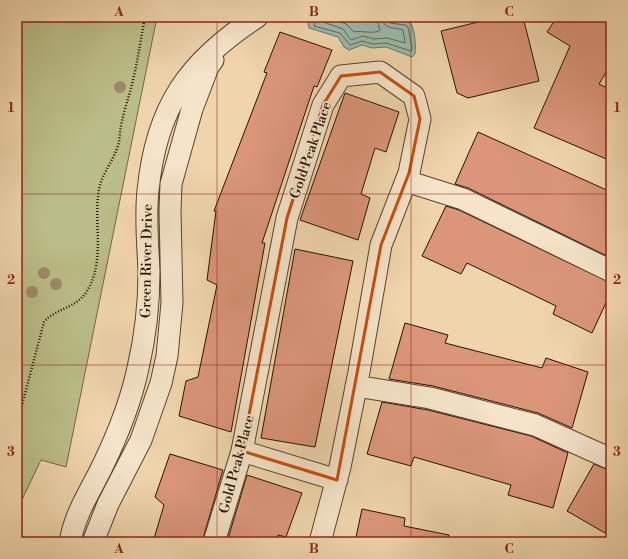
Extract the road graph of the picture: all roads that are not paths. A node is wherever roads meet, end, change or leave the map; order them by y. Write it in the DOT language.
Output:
graph roads {
  1 [pos="257,17"];
  2 [pos="227,40"];
  3 [pos="406,181"];
  4 [pos="611,271"];
  5 [pos="356,386"];
  6 [pos="242,451"];
  7 [pos="611,458"];
  8 [pos="337,480"];
  9 [pos="70,542"];
  10 [pos="93,542"];
  11 [pos="214,542"];
  12 [pos="320,542"];
  1 -- 2 [label="street, Green River Drive"];
  2 -- 9 [label="street, Green River Drive"];
  2 -- 10 [label="street, Green River Drive"];
  3 -- 4 [label="street"];
  3 -- 5 [label="street, Gold Peak Place"];
  3 -- 6 [label="street, Gold Peak Place"];
  5 -- 7 [label="street"];
  5 -- 8 [label="street, Gold Peak Place"];
  6 -- 8 [label="street"];
  6 -- 11 [label="street, Gold Peak Place"];
  8 -- 12 [label="street, Gold Peak Place"];
}
